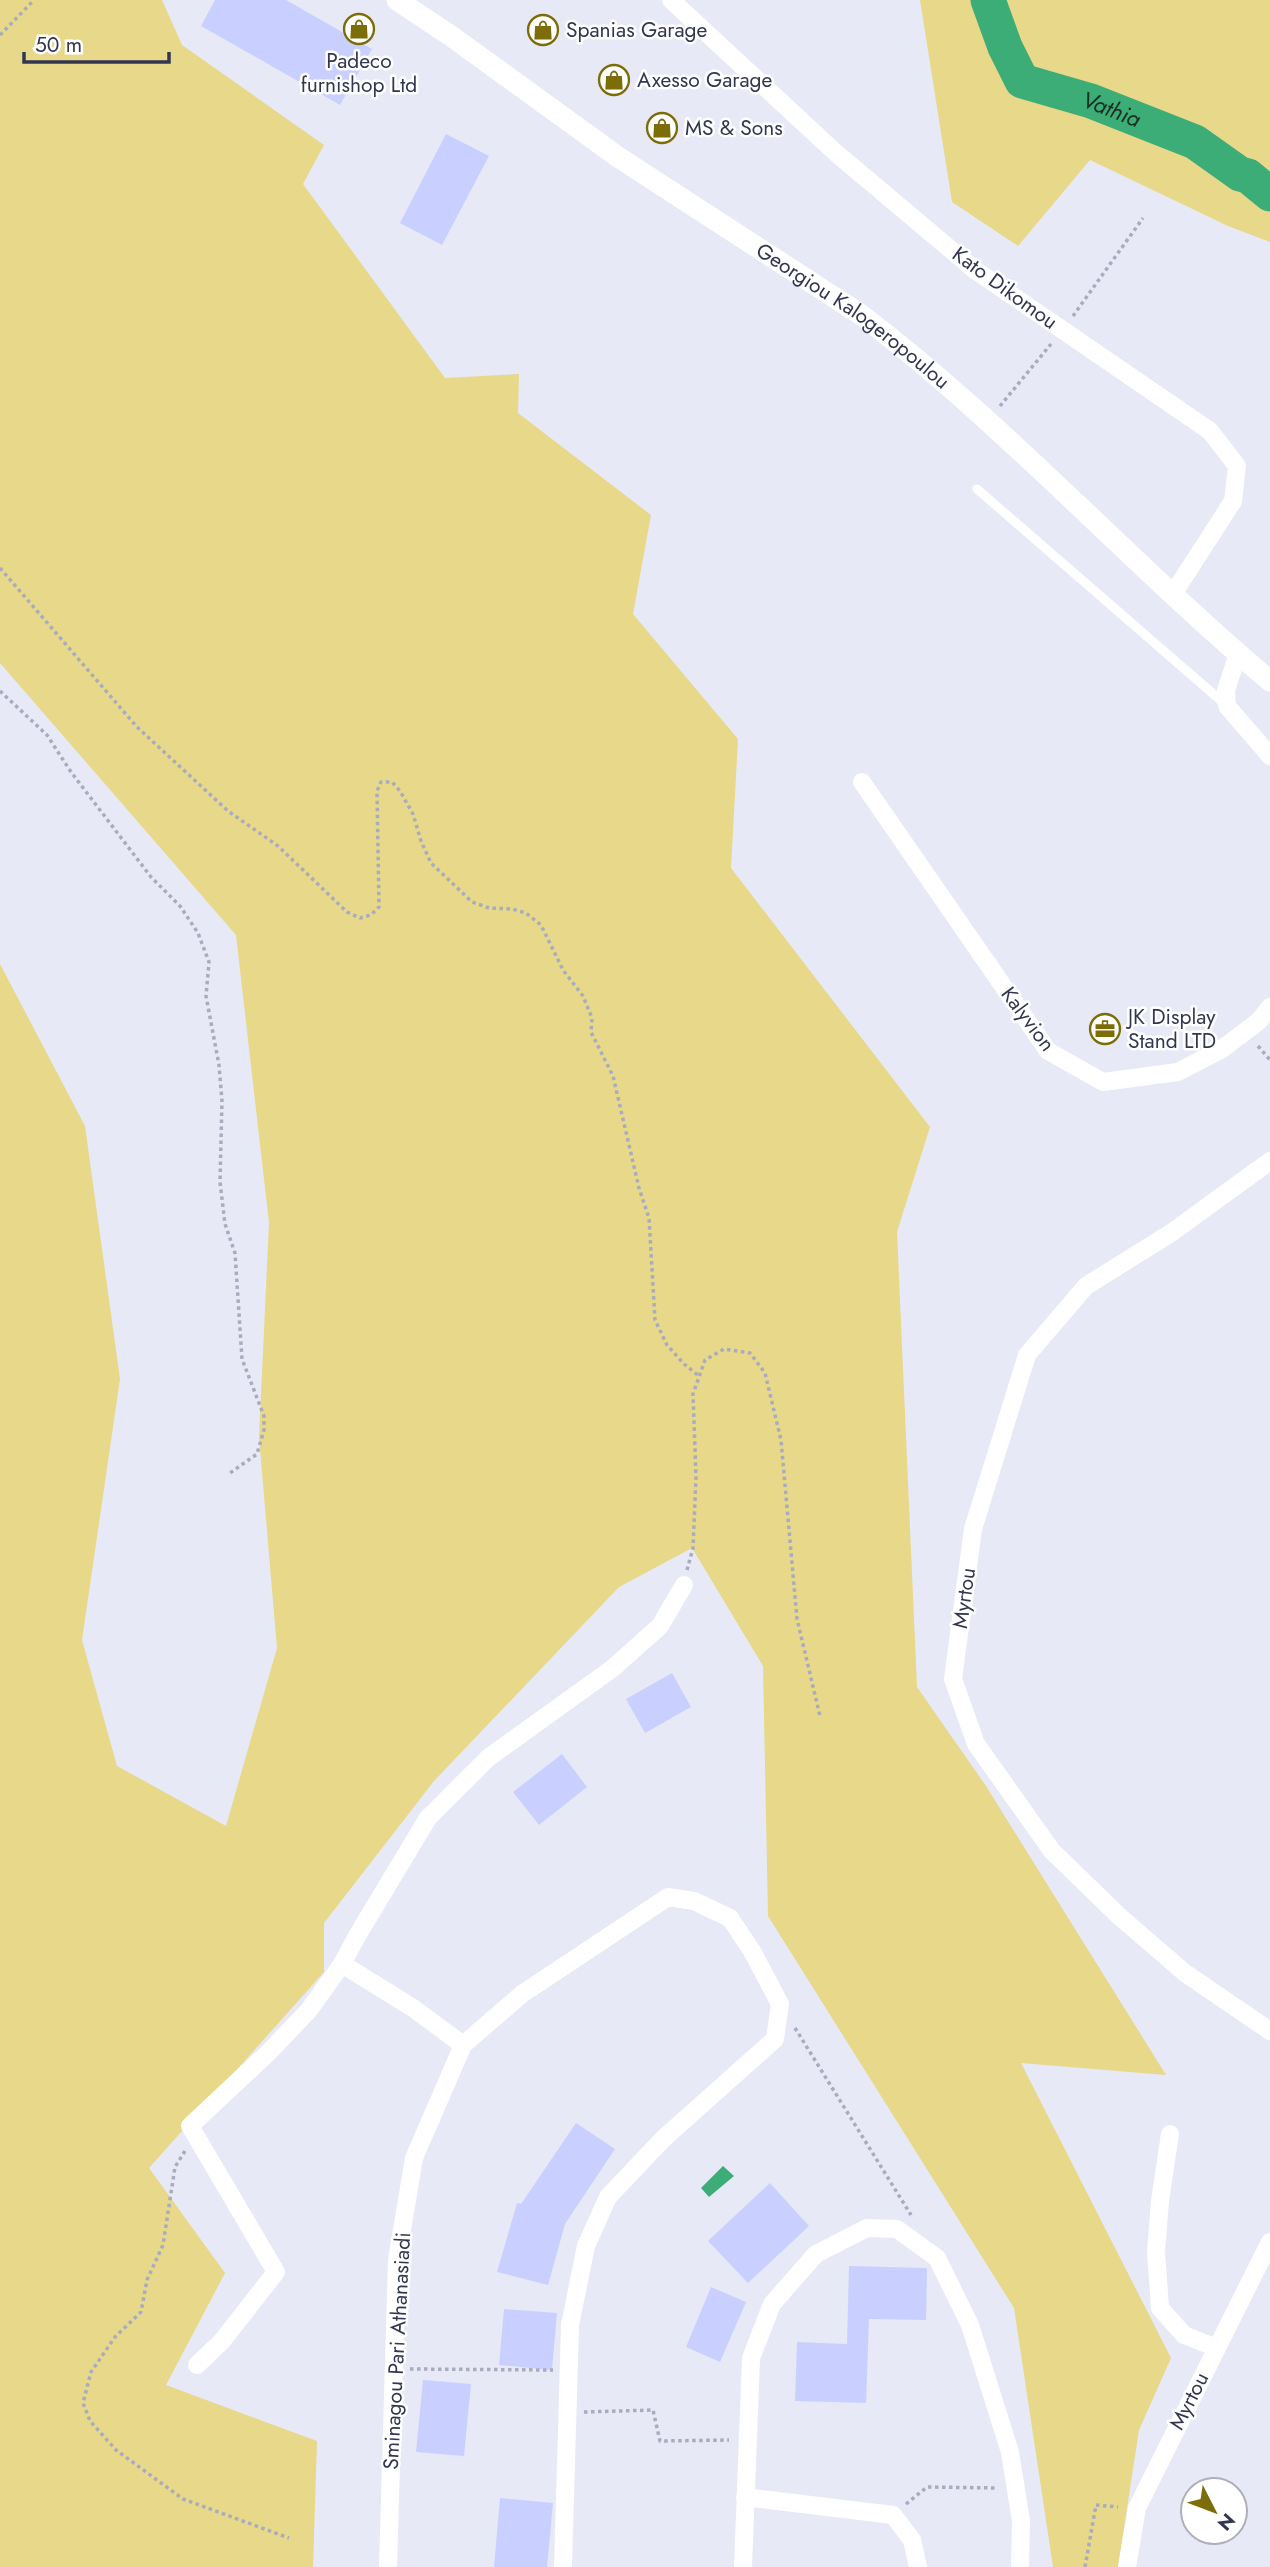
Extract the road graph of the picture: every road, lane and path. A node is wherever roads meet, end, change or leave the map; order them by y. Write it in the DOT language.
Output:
graph roads {
  1 [pos="34,0"];
  2 [pos="397,0"];
  3 [pos="671,0"];
  4 [pos="0,35"];
  5 [pos="976,489"];
  6 [pos="0,568"];
  7 [pos="1172,594"];
  8 [pos="1238,654"];
  9 [pos="1270,681"];
  10 [pos="0,691"];
  11 [pos="1227,706"];
  12 [pos="1270,756"];
  13 [pos="862,782"];
  14 [pos="1270,1007"];
  15 [pos="1270,1161"];
  16 [pos="699,1376"];
  17 [pos="230,1473"];
  18 [pos="684,1585"];
  19 [pos="820,1716"];
  20 [pos="342,1965"];
  21 [pos="780,2004"];
  22 [pos="1270,2031"];
  23 [pos="463,2045"];
  24 [pos="195,2134"];
  25 [pos="1170,2134"];
  26 [pos="916,2223"];
  27 [pos="1270,2242"];
  28 [pos="1217,2348"];
  29 [pos="197,2365"];
  30 [pos="394,2369"];
  31 [pos="569,2370"];
  32 [pos="568,2412"];
  33 [pos="747,2440"];
  34 [pos="1017,2488"];
  35 [pos="745,2497"];
  36 [pos="1136,2508"];
  37 [pos="893,2515"];
  38 [pos="289,2538"];
  39 [pos="388,2567"];
  40 [pos="563,2567"];
  41 [pos="743,2567"];
  42 [pos="918,2567"];
  43 [pos="1020,2567"];
  44 [pos="1085,2567"];
  45 [pos="1127,2567"];
  1 -- 4 [label="path"];
  2 -- 7 [label="street, Georgiou Kalogeropoulou"];
  3 -- 7 [label="street, Kato Dikomou"];
  5 -- 11 [label="lane"];
  6 -- 16 [label="path"];
  7 -- 8 [label="street, Georgiou Kalogeropoulou"];
  8 -- 9 [label="street, Georgiou Kalogeropoulou"];
  8 -- 11 [label="street"];
  10 -- 17 [label="path"];
  11 -- 12 [label="street"];
  13 -- 14 [label="street, Kalyvion"];
  15 -- 22 [label="street, Myrtou"];
  16 -- 18 [label="path"];
  16 -- 19 [label="path"];
  18 -- 20 [label="street"];
  20 -- 23 [label="street"];
  20 -- 24 [label="street"];
  21 -- 23 [label="street, Sminagou Pari Athanasiadi"];
  21 -- 26 [label="path"];
  21 -- 31 [label="street"];
  23 -- 30 [label="street, Sminagou Pari Athanasiadi"];
  24 -- 29 [label="street"];
  24 -- 38 [label="path"];
  25 -- 28 [label="street"];
  27 -- 28 [label="street, Myrtou"];
  28 -- 36 [label="street, Myrtou"];
  30 -- 31 [label="path"];
  30 -- 39 [label="street, Sminagou Pari Athanasiadi"];
  31 -- 32 [label="street"];
  32 -- 33 [label="path"];
  32 -- 40 [label="street"];
  33 -- 34 [label="street"];
  33 -- 35 [label="street"];
  34 -- 37 [label="path"];
  34 -- 43 [label="street"];
  35 -- 37 [label="street"];
  35 -- 41 [label="street"];
  36 -- 44 [label="path"];
  36 -- 45 [label="street, Myrtou"];
  37 -- 42 [label="street"];
}
